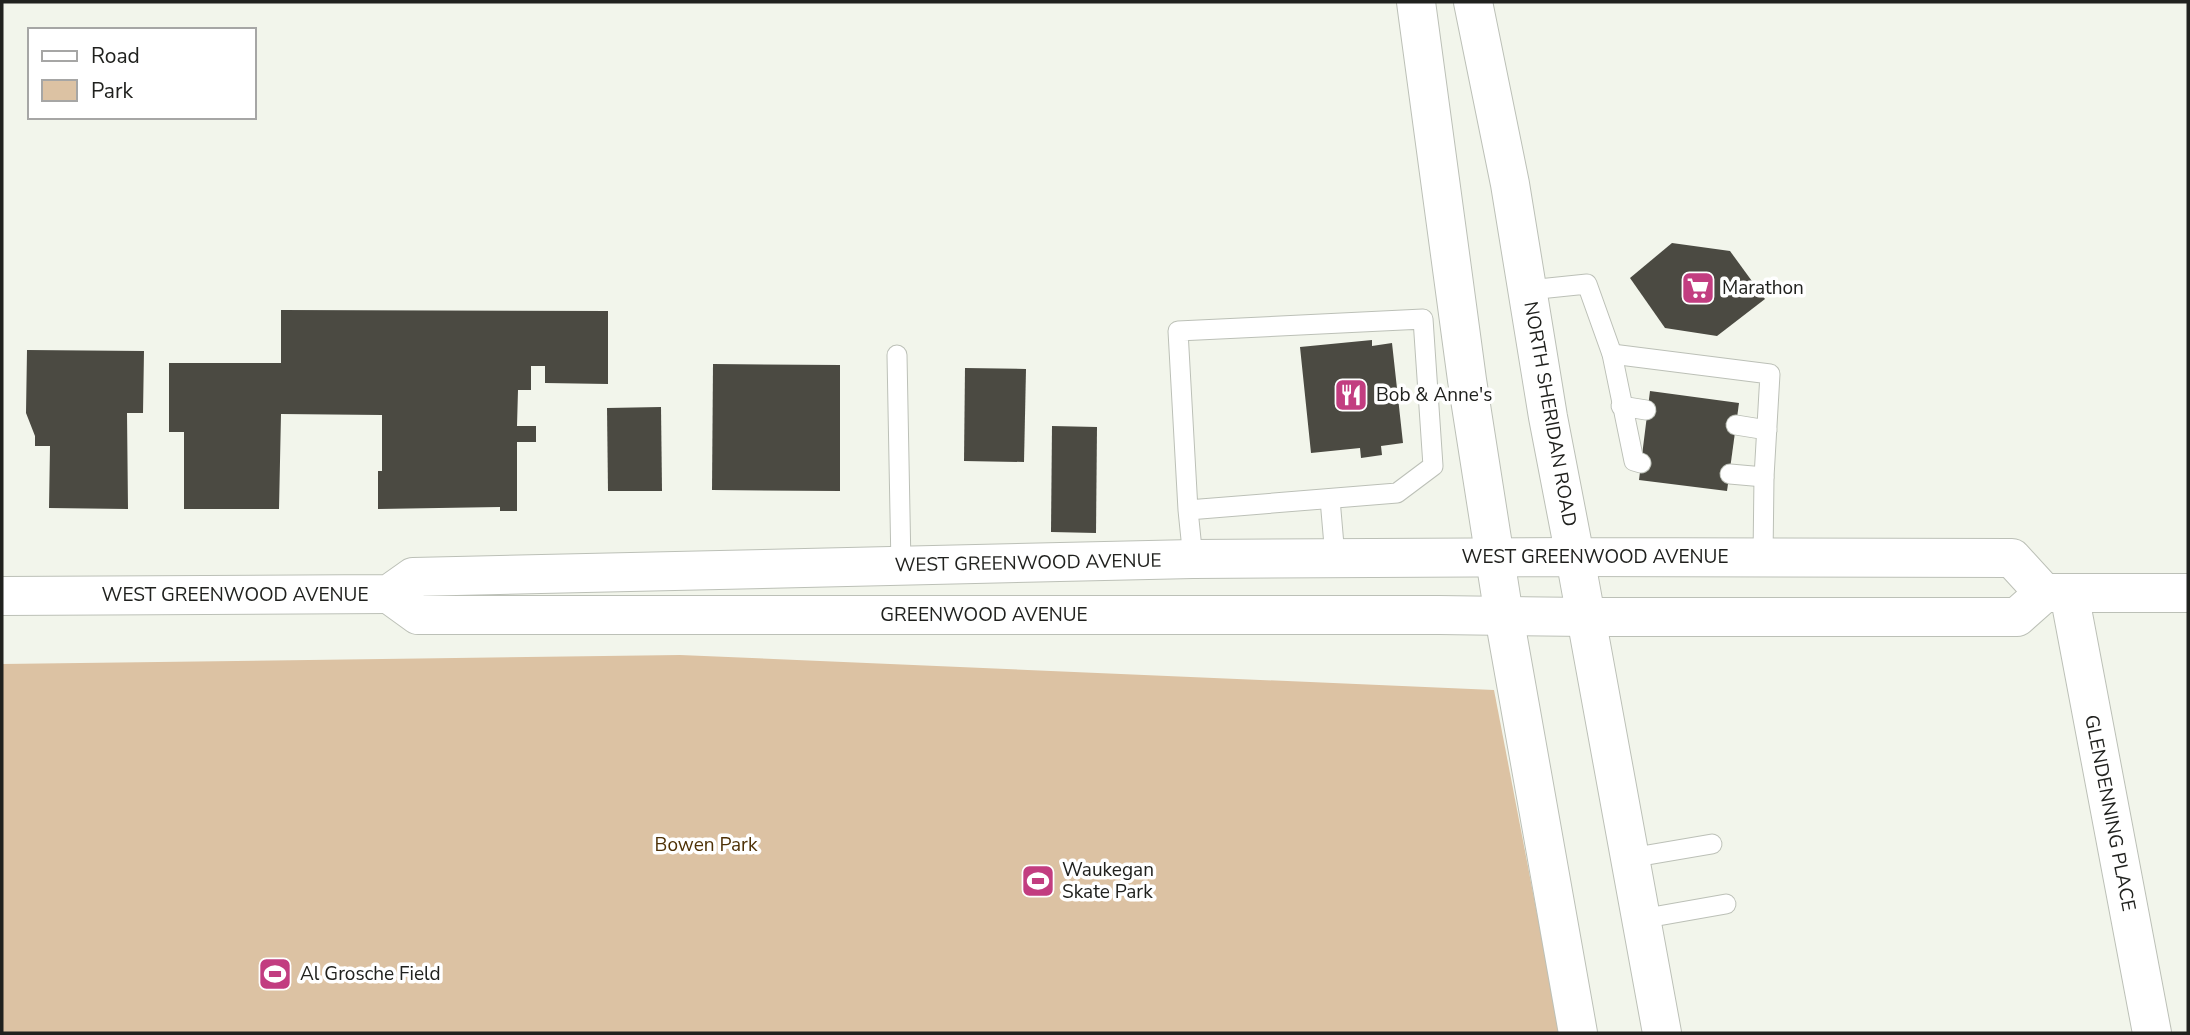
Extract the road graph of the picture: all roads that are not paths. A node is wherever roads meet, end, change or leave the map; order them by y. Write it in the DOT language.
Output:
graph roads {
  1 [pos="1416,2"];
  2 [pos="1473,2"];
  3 [pos="1529,290"];
  4 [pos="1612,354"];
  5 [pos="897,355"];
  6 [pos="1467,380"];
  7 [pos="1428,384"];
  8 [pos="1621,406"];
  9 [pos="1646,410"];
  10 [pos="1736,425"];
  11 [pos="1767,430"];
  12 [pos="1641,463"];
  13 [pos="1730,474"];
  14 [pos="1764,477"];
  15 [pos="1331,499"];
  16 [pos="1188,510"];
  17 [pos="1335,557"];
  18 [pos="1495,557"];
  19 [pos="1575,557"];
  20 [pos="1763,558"];
  21 [pos="1193,559"];
  22 [pos="901,566"];
  23 [pos="2056,593"];
  24 [pos="2188,593"];
  25 [pos="389,594"];
  26 [pos="2,596"];
  27 [pos="1504,616"];
  28 [pos="1585,617"];
  29 [pos="1712,844"];
  30 [pos="1630,858"];
  31 [pos="1726,904"];
  32 [pos="1641,919"];
  33 [pos="1578,1033"];
  34 [pos="1662,1033"];
  35 [pos="2151,1033"];
  1 -- 6 [label="main road"];
  2 -- 3 [label="main road, NORTH SHERIDAN ROAD"];
  3 -- 4 [label="lane"];
  3 -- 19 [label="main road, NORTH SHERIDAN ROAD"];
  4 -- 8 [label="lane"];
  4 -- 11 [label="lane"];
  5 -- 22 [label="lane"];
  6 -- 7 [label="lane"];
  6 -- 18 [label="main road"];
  7 -- 15 [label="lane"];
  7 -- 16 [label="lane"];
  8 -- 9 [label="lane"];
  8 -- 12 [label="lane"];
  10 -- 11 [label="lane"];
  11 -- 14 [label="lane"];
  13 -- 14 [label="lane"];
  14 -- 20 [label="lane"];
  15 -- 16 [label="lane"];
  15 -- 17 [label="lane"];
  16 -- 21 [label="lane"];
  17 -- 18 [label="main road, WEST GREENWOOD AVENUE"];
  17 -- 21 [label="main road, WEST GREENWOOD AVENUE"];
  18 -- 19 [label="main road, WEST GREENWOOD AVENUE"];
  18 -- 27 [label="main road"];
  19 -- 20 [label="main road, WEST GREENWOOD AVENUE"];
  19 -- 28 [label="main road, NORTH SHERIDAN ROAD"];
  20 -- 23 [label="main road, WEST GREENWOOD AVENUE"];
  21 -- 22 [label="main road, WEST GREENWOOD AVENUE"];
  22 -- 25 [label="main road, WEST GREENWOOD AVENUE"];
  23 -- 24 [label="main road"];
  23 -- 28 [label="main road"];
  23 -- 35 [label="main road, GLENDENNING PLACE"];
  25 -- 26 [label="main road, WEST GREENWOOD AVENUE"];
  25 -- 27 [label="main road, GREENWOOD AVENUE"];
  27 -- 28 [label="main road, GREENWOOD AVENUE"];
  27 -- 33 [label="main road"];
  28 -- 30 [label="main road, NORTH SHERIDAN ROAD"];
  29 -- 30 [label="lane"];
  30 -- 32 [label="main road, NORTH SHERIDAN ROAD"];
  31 -- 32 [label="lane"];
  32 -- 34 [label="main road, NORTH SHERIDAN ROAD"];
}
